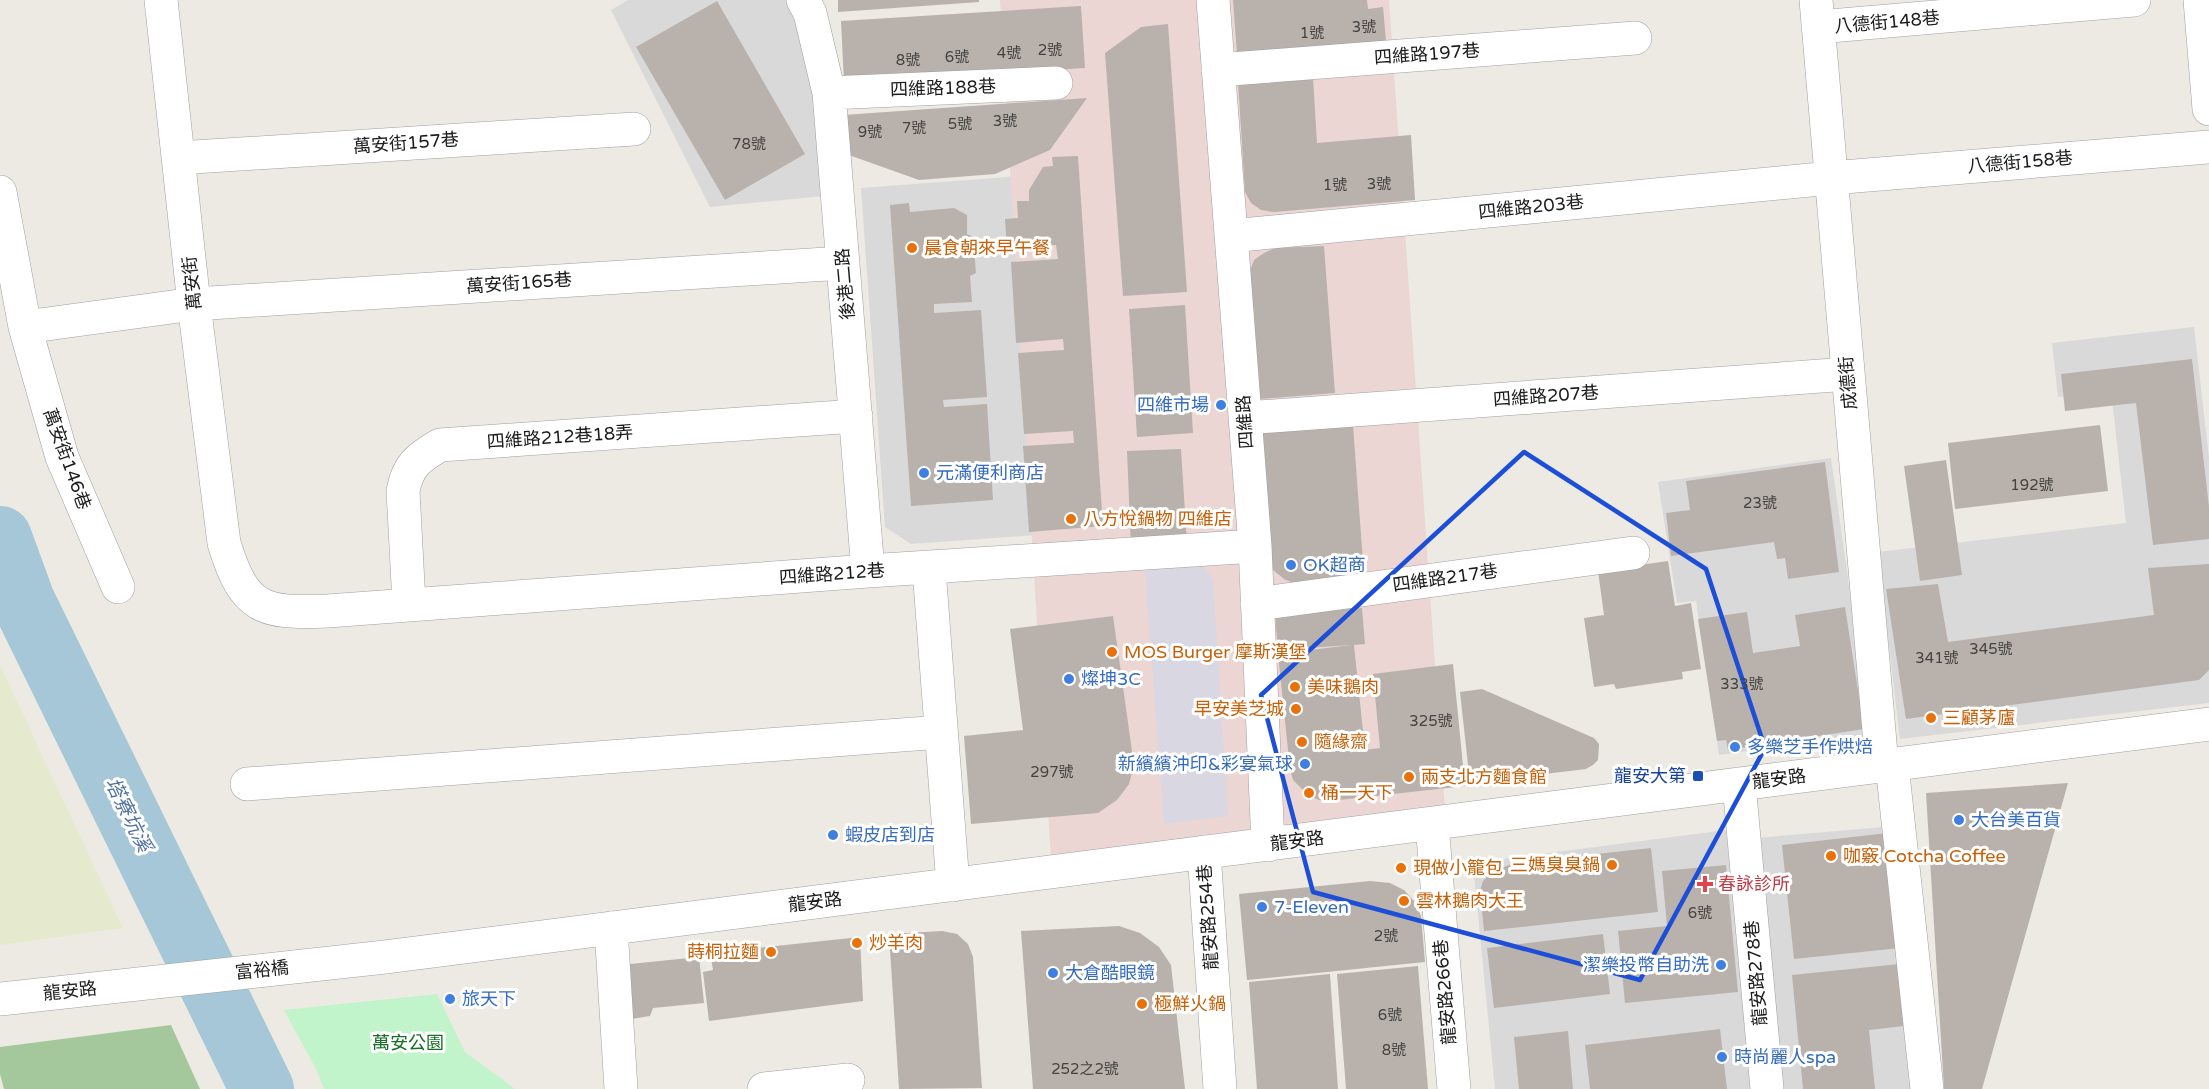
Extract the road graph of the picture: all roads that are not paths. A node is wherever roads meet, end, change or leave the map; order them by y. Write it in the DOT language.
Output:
graph roads {
  1 [pos="161,0"];
  2 [pos="803,0"];
  3 [pos="1213,0"];
  4 [pos="2134,0"];
  5 [pos="2200,0"];
  6 [pos="1817,14"];
  7 [pos="1635,38"];
  8 [pos="1218,70"];
  9 [pos="1056,83"];
  10 [pos="829,93"];
  11 [pos="2209,110"];
  12 [pos="634,129"];
  13 [pos="2209,147"];
  14 [pos="178,158"];
  15 [pos="1831,178"];
  16 [pos="0,192"];
  17 [pos="1231,236"];
  18 [pos="843,263"];
  19 [pos="194,304"];
  20 [pos="25,327"];
  21 [pos="1848,375"];
  22 [pos="856,416"];
  23 [pos="1245,418"];
  24 [pos="1255,546"];
  25 [pos="1633,553"];
  26 [pos="929,569"];
  27 [pos="868,571"];
  28 [pos="118,587"];
  29 [pos="409,603"];
  30 [pos="1257,604"];
  31 [pos="2209,724"];
  32 [pos="941,732"];
  33 [pos="1887,765"];
  34 [pos="247,784"];
  35 [pos="1739,784"];
  36 [pos="1432,824"];
  37 [pos="1268,845"];
  38 [pos="1204,852"];
  39 [pos="952,885"];
  40 [pos="611,928"];
  41 [pos="385,957"];
  42 [pos="140,984"];
  43 [pos="0,999"];
  44 [pos="848,1080"];
  45 [pos="621,1089"];
  46 [pos="764,1089"];
  47 [pos="1220,1089"];
  48 [pos="1454,1089"];
  49 [pos="1767,1089"];
  50 [pos="1928,1089"];
  1 -- 14 [label="street, 萬安街"];
  2 -- 10 [label="street, 後港二路"];
  3 -- 8 [label="street, 四維路"];
  4 -- 6 [label="street, 八德街148巷"];
  5 -- 11 [label="street"];
  6 -- 15 [label="street, 成德街"];
  7 -- 8 [label="street, 四維路197巷"];
  8 -- 17 [label="street, 四維路"];
  9 -- 10 [label="street, 四維路188巷"];
  10 -- 18 [label="street, 後港二路"];
  12 -- 14 [label="street, 萬安街157巷"];
  13 -- 15 [label="street, 八德街158巷"];
  14 -- 19 [label="street, 萬安街"];
  15 -- 17 [label="street, 四維路203巷"];
  15 -- 21 [label="street, 成德街"];
  16 -- 20 [label="street, 萬安街146巷"];
  17 -- 23 [label="street, 四維路"];
  18 -- 19 [label="street, 萬安街165巷"];
  18 -- 22 [label="street, 後港二路"];
  19 -- 20 [label="street"];
  19 -- 29 [label="street, 萬安街"];
  20 -- 28 [label="street, 萬安街146巷"];
  21 -- 23 [label="street, 四維路207巷"];
  21 -- 33 [label="street, 成德街"];
  22 -- 27 [label="street, 後港二路"];
  22 -- 29 [label="street, 四維路212巷18弄"];
  23 -- 24 [label="street, 四維路"];
  24 -- 26 [label="street, 四維路212巷"];
  24 -- 30 [label="street, 四維路"];
  25 -- 30 [label="street, 四維路217巷"];
  26 -- 27 [label="street, 四維路212巷"];
  26 -- 32 [label="street"];
  27 -- 29 [label="street, 四維路212巷"];
  30 -- 37 [label="street, 四維路"];
  31 -- 33 [label="street, 龍安路"];
  32 -- 34 [label="street"];
  32 -- 39 [label="street"];
  33 -- 35 [label="street, 龍安路"];
  33 -- 50 [label="street, 成德街"];
  35 -- 36 [label="street, 龍安路"];
  35 -- 49 [label="street, 龍安路278巷"];
  36 -- 37 [label="street, 龍安路"];
  36 -- 48 [label="street, 龍安路266巷"];
  37 -- 38 [label="street, 龍安路"];
  38 -- 39 [label="street, 龍安路"];
  38 -- 47 [label="street, 龍安路254巷"];
  39 -- 40 [label="street, 龍安路"];
  40 -- 41 [label="street, 龍安路"];
  40 -- 45 [label="street"];
  41 -- 42 [label="street, 富裕橋"];
  42 -- 43 [label="street, 龍安路"];
  44 -- 46 [label="street"];
}
